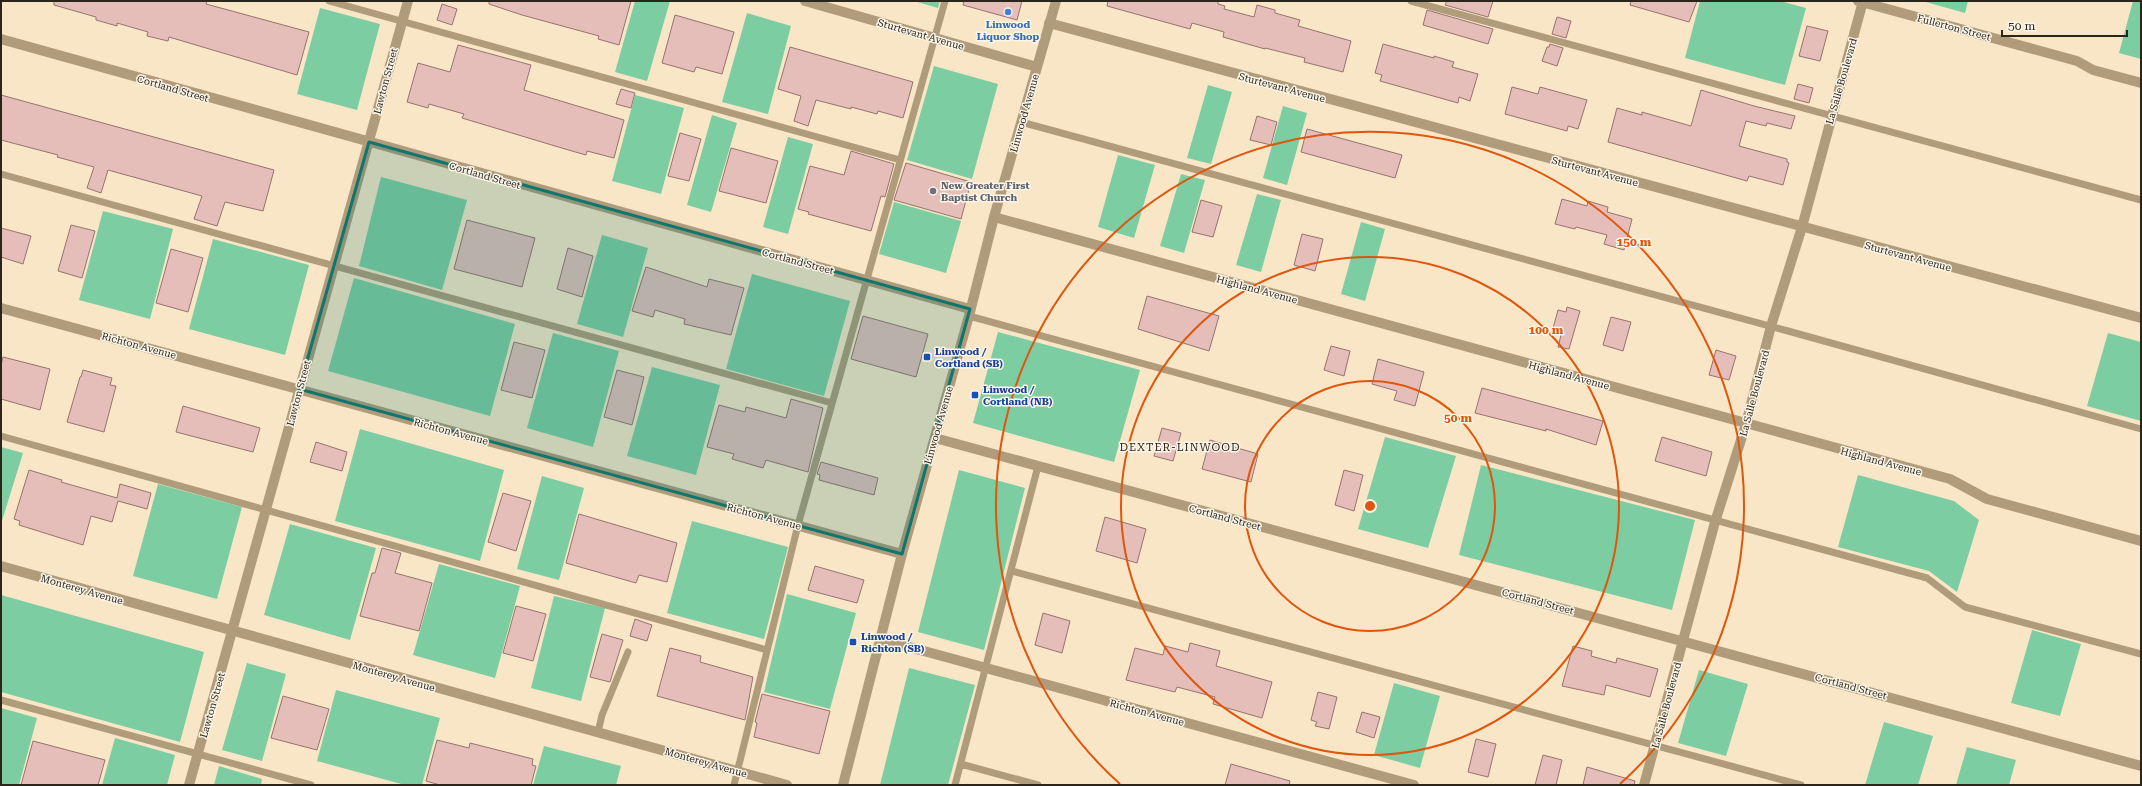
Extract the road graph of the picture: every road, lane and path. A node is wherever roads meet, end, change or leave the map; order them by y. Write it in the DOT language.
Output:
graph roads {
  1 [pos="329,1"];
  2 [pos="408,1"];
  3 [pos="805,1"];
  4 [pos="945,1"];
  5 [pos="1056,1"];
  6 [pos="1411,1"];
  7 [pos="1862,1"];
  8 [pos="402,21"];
  9 [pos="1049,23"];
  10 [pos="934,38"];
  11 [pos="1,39"];
  12 [pos="1037,67"];
  13 [pos="2141,83"];
  14 [pos="1831,116"];
  15 [pos="1021,122"];
  16 [pos="369,142"];
  17 [pos="900,160"];
  18 [pos="1,174"];
  19 [pos="2141,200"];
  20 [pos="994,217"];
  21 [pos="1802,227"];
  22 [pos="334,265"];
  23 [pos="866,279"];
  24 [pos="1,308"];
  25 [pos="969,313"];
  26 [pos="2141,318"];
  27 [pos="1772,326"];
  28 [pos="299,390"];
  29 [pos="832,403"];
  30 [pos="1746,424"];
  31 [pos="2141,429"];
  32 [pos="1,436"];
  33 [pos="935,438"];
  34 [pos="1038,466"];
  35 [pos="266,510"];
  36 [pos="1716,522"];
  37 [pos="798,525"];
  38 [pos="2141,541"];
  39 [pos="902,554"];
  40 [pos="1,566"];
  41 [pos="1012,571"];
  42 [pos="233,631"];
  43 [pos="880,639"];
  44 [pos="1683,640"];
  45 [pos="767,650"];
  46 [pos="628,652"];
  47 [pos="2141,654"];
  48 [pos="986,668"];
  49 [pos="1,700"];
  50 [pos="598,732"];
  51 [pos="1655,746"];
  52 [pos="198,753"];
  53 [pos="961,764"];
  54 [pos="2141,766"];
  55 [pos="737,771"];
  56 [pos="189,785"];
  57 [pos="311,785"];
  58 [pos="734,785"];
  59 [pos="787,785"];
  60 [pos="843,785"];
  61 [pos="955,785"];
  62 [pos="1038,785"];
  63 [pos="1414,785"];
  64 [pos="1644,785"];
  65 [pos="1801,785"];
  1 -- 8 [label="lane"];
  2 -- 8 [label="street, Lawton Street"];
  3 -- 10 [label="street, Sturtevant Avenue"];
  4 -- 10 [label="lane"];
  5 -- 9 [label="street"];
  6 -- 14 [label="lane"];
  7 -- 13 [label="street, Fullerton Street"];
  7 -- 14 [label="street, La Salle Boulevard"];
  8 -- 16 [label="street, Lawton Street"];
  8 -- 17 [label="lane"];
  9 -- 12 [label="street, Linwood Avenue"];
  9 -- 21 [label="street, Sturtevant Avenue"];
  10 -- 12 [label="street, Sturtevant Avenue"];
  10 -- 17 [label="lane"];
  11 -- 16 [label="street, Cortland Street"];
  12 -- 15 [label="street, Linwood Avenue"];
  14 -- 19 [label="lane"];
  14 -- 21 [label="street, La Salle Boulevard"];
  15 -- 20 [label="street, Linwood Avenue"];
  15 -- 27 [label="lane"];
  16 -- 22 [label="street, Lawton Street"];
  16 -- 23 [label="street, Cortland Street"];
  17 -- 23 [label="lane"];
  18 -- 22 [label="lane"];
  20 -- 25 [label="street, Linwood Avenue"];
  20 -- 30 [label="street, Highland Avenue"];
  21 -- 26 [label="street, Sturtevant Avenue"];
  21 -- 27 [label="street, La Salle Boulevard"];
  22 -- 28 [label="street, Lawton Street"];
  22 -- 29 [label="lane"];
  23 -- 25 [label="street, Cortland Street"];
  23 -- 29 [label="lane"];
  24 -- 28 [label="street, Richton Avenue"];
  25 -- 33 [label="street, Linwood Avenue"];
  25 -- 36 [label="lane"];
  27 -- 30 [label="street, La Salle Boulevard"];
  27 -- 31 [label="lane"];
  28 -- 35 [label="street, Lawton Street"];
  28 -- 37 [label="street, Richton Avenue"];
  29 -- 37 [label="lane"];
  30 -- 36 [label="street, La Salle Boulevard"];
  30 -- 38 [label="street, Highland Avenue"];
  32 -- 35 [label="lane"];
  33 -- 34 [label="street, Cortland Street"];
  33 -- 39 [label="street, Linwood Avenue"];
  34 -- 41 [label="lane"];
  34 -- 44 [label="street, Cortland Street"];
  35 -- 42 [label="street, Lawton Street"];
  35 -- 45 [label="lane"];
  36 -- 44 [label="street, La Salle Boulevard"];
  36 -- 47 [label="lane"];
  37 -- 39 [label="street, Richton Avenue"];
  37 -- 45 [label="lane"];
  39 -- 43 [label="street, Linwood Avenue"];
  40 -- 42 [label="street, Monterey Avenue"];
  41 -- 48 [label="lane"];
  41 -- 51 [label="lane"];
  42 -- 50 [label="street, Monterey Avenue"];
  42 -- 52 [label="street, Lawton Street"];
  43 -- 48 [label="street, Richton Avenue"];
  43 -- 60 [label="street, Linwood Avenue"];
  44 -- 51 [label="street, La Salle Boulevard"];
  44 -- 54 [label="street, Cortland Street"];
  45 -- 55 [label="lane"];
  46 -- 50 [label="lane"];
  48 -- 53 [label="lane"];
  48 -- 63 [label="street, Richton Avenue"];
  49 -- 52 [label="lane"];
  50 -- 55 [label="street, Monterey Avenue"];
  51 -- 64 [label="street, La Salle Boulevard"];
  51 -- 65 [label="lane"];
  52 -- 56 [label="street, Lawton Street"];
  52 -- 57 [label="lane"];
  53 -- 61 [label="lane"];
  53 -- 62 [label="lane"];
  55 -- 58 [label="lane"];
  55 -- 59 [label="street, Monterey Avenue"];
}
